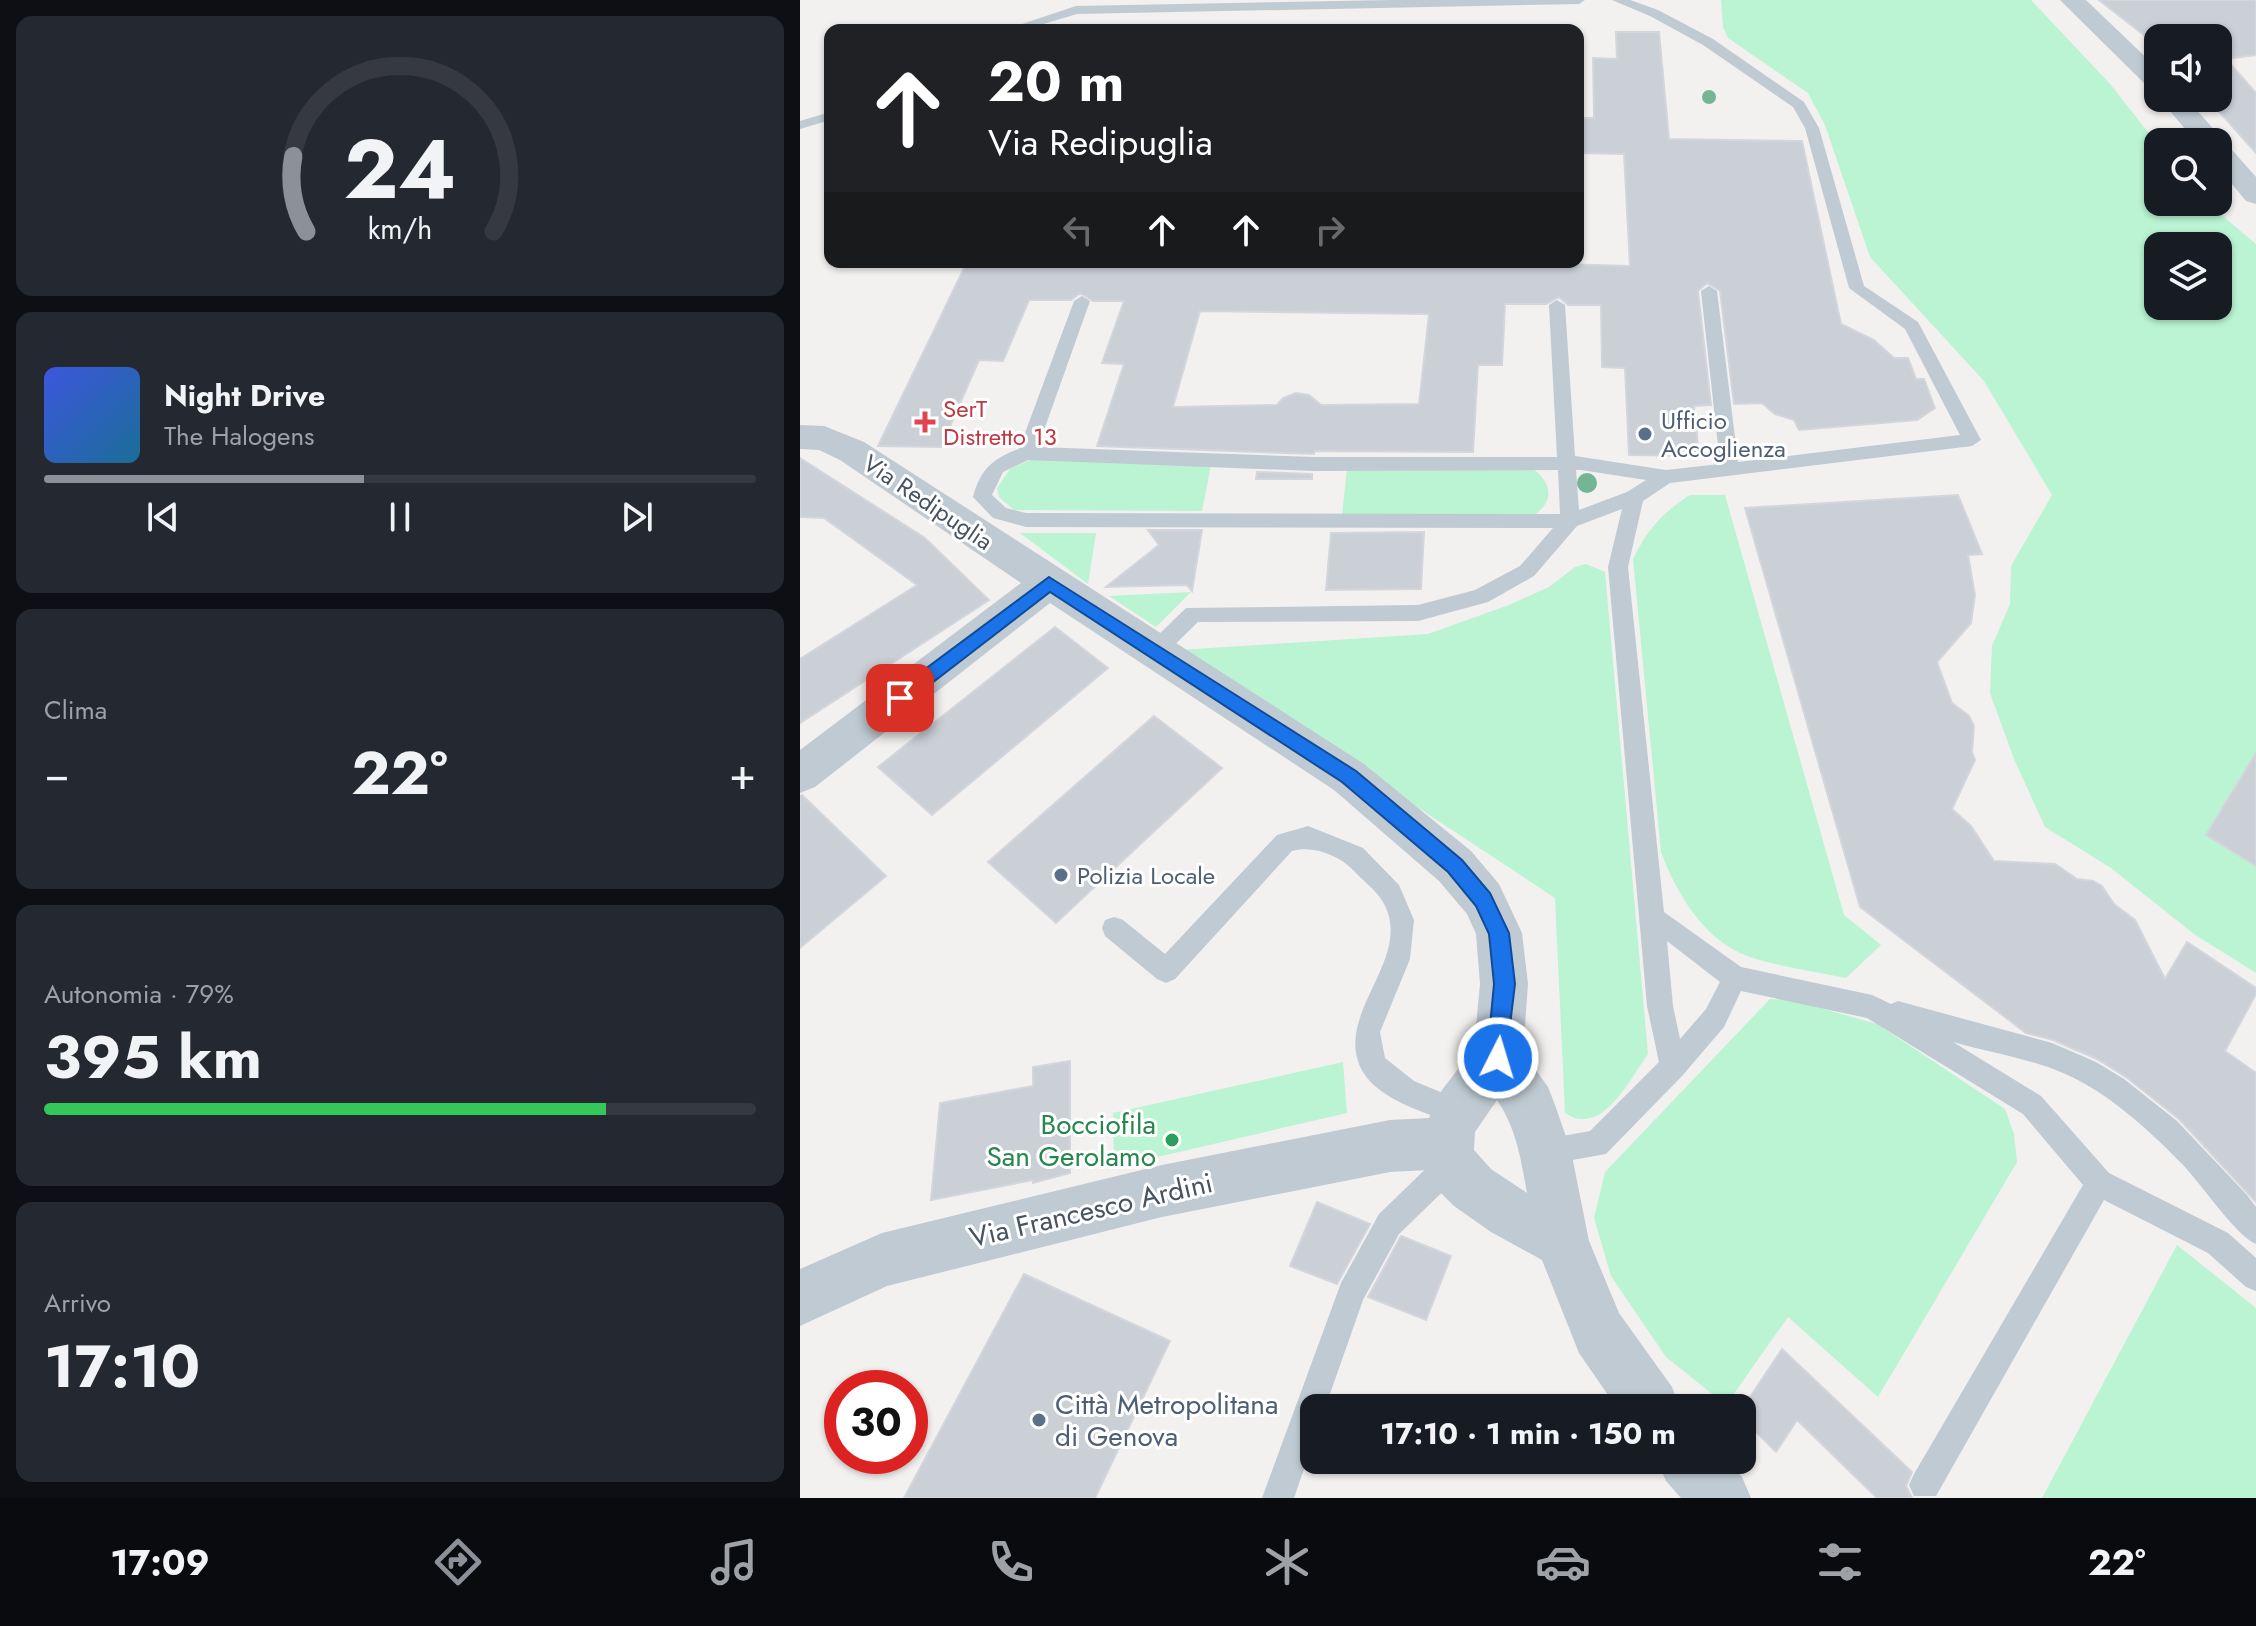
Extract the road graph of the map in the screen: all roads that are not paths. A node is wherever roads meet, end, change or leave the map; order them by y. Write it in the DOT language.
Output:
graph roads {
  1 [pos="1579,0"];
  2 [pos="1618,0"];
  3 [pos="2072,0"];
  4 [pos="1030,24"];
  5 [pos="2144,69"];
  6 [pos="2184,112"];
  7 [pos="824,118"];
  8 [pos="800,125"];
  9 [pos="2199,128"];
  10 [pos="2232,167"];
  11 [pos="2256,195"];
  12 [pos="1709,291"];
  13 [pos="1082,301"];
  14 [pos="1557,305"];
  15 [pos="800,437"];
  16 [pos="1027,453"];
  17 [pos="1565,463"];
  18 [pos="1730,468"];
  19 [pos="1666,477"];
  20 [pos="1634,497"];
  21 [pos="1570,521"];
  22 [pos="1049,583"];
  23 [pos="1155,651"];
  24 [pos="800,774"];
  25 [pos="1653,918"];
  26 [pos="1114,928"];
  27 [pos="1735,978"];
  28 [pos="1872,1007"];
  29 [pos="1498,1058"];
  30 [pos="1673,1067"];
  31 [pos="1451,1140"];
  32 [pos="1545,1151"];
  33 [pos="2099,1183"];
  34 [pos="2256,1230"];
  35 [pos="1562,1241"];
  36 [pos="2256,1277"];
  37 [pos="800,1298"];
  38 [pos="1641,1394"];
  39 [pos="1925,1485"];
  40 [pos="1278,1498"];
  1 -- 4 [label="lane"];
  2 -- 18 [label="lane"];
  3 -- 5 [label="street"];
  6 -- 9 [label="street"];
  7 -- 8 [label="lane"];
  10 -- 11 [label="street"];
  12 -- 18 [label="lane"];
  13 -- 16 [label="lane"];
  14 -- 17 [label="lane"];
  15 -- 22 [label="street, Via Redipuglia"];
  16 -- 17 [label="lane"];
  16 -- 21 [label="lane"];
  17 -- 19 [label="lane"];
  17 -- 21 [label="lane"];
  18 -- 19 [label="lane"];
  19 -- 20 [label="lane"];
  20 -- 21 [label="lane"];
  20 -- 25 [label="lane"];
  21 -- 23 [label="lane"];
  22 -- 23 [label="street, Via Redipuglia"];
  22 -- 24 [label="street"];
  23 -- 29 [label="street, Via Redipuglia"];
  25 -- 27 [label="lane"];
  25 -- 30 [label="lane"];
  26 -- 31 [label="lane"];
  27 -- 28 [label="lane"];
  27 -- 30 [label="lane"];
  28 -- 33 [label="lane"];
  28 -- 34 [label="lane"];
  29 -- 31 [label="street"];
  29 -- 32 [label="street"];
  30 -- 32 [label="lane"];
  31 -- 35 [label="street"];
  31 -- 37 [label="street, Via Francesco Ardini"];
  31 -- 40 [label="lane"];
  32 -- 35 [label="street"];
  33 -- 36 [label="lane"];
  33 -- 39 [label="lane"];
  35 -- 38 [label="street"];
}
